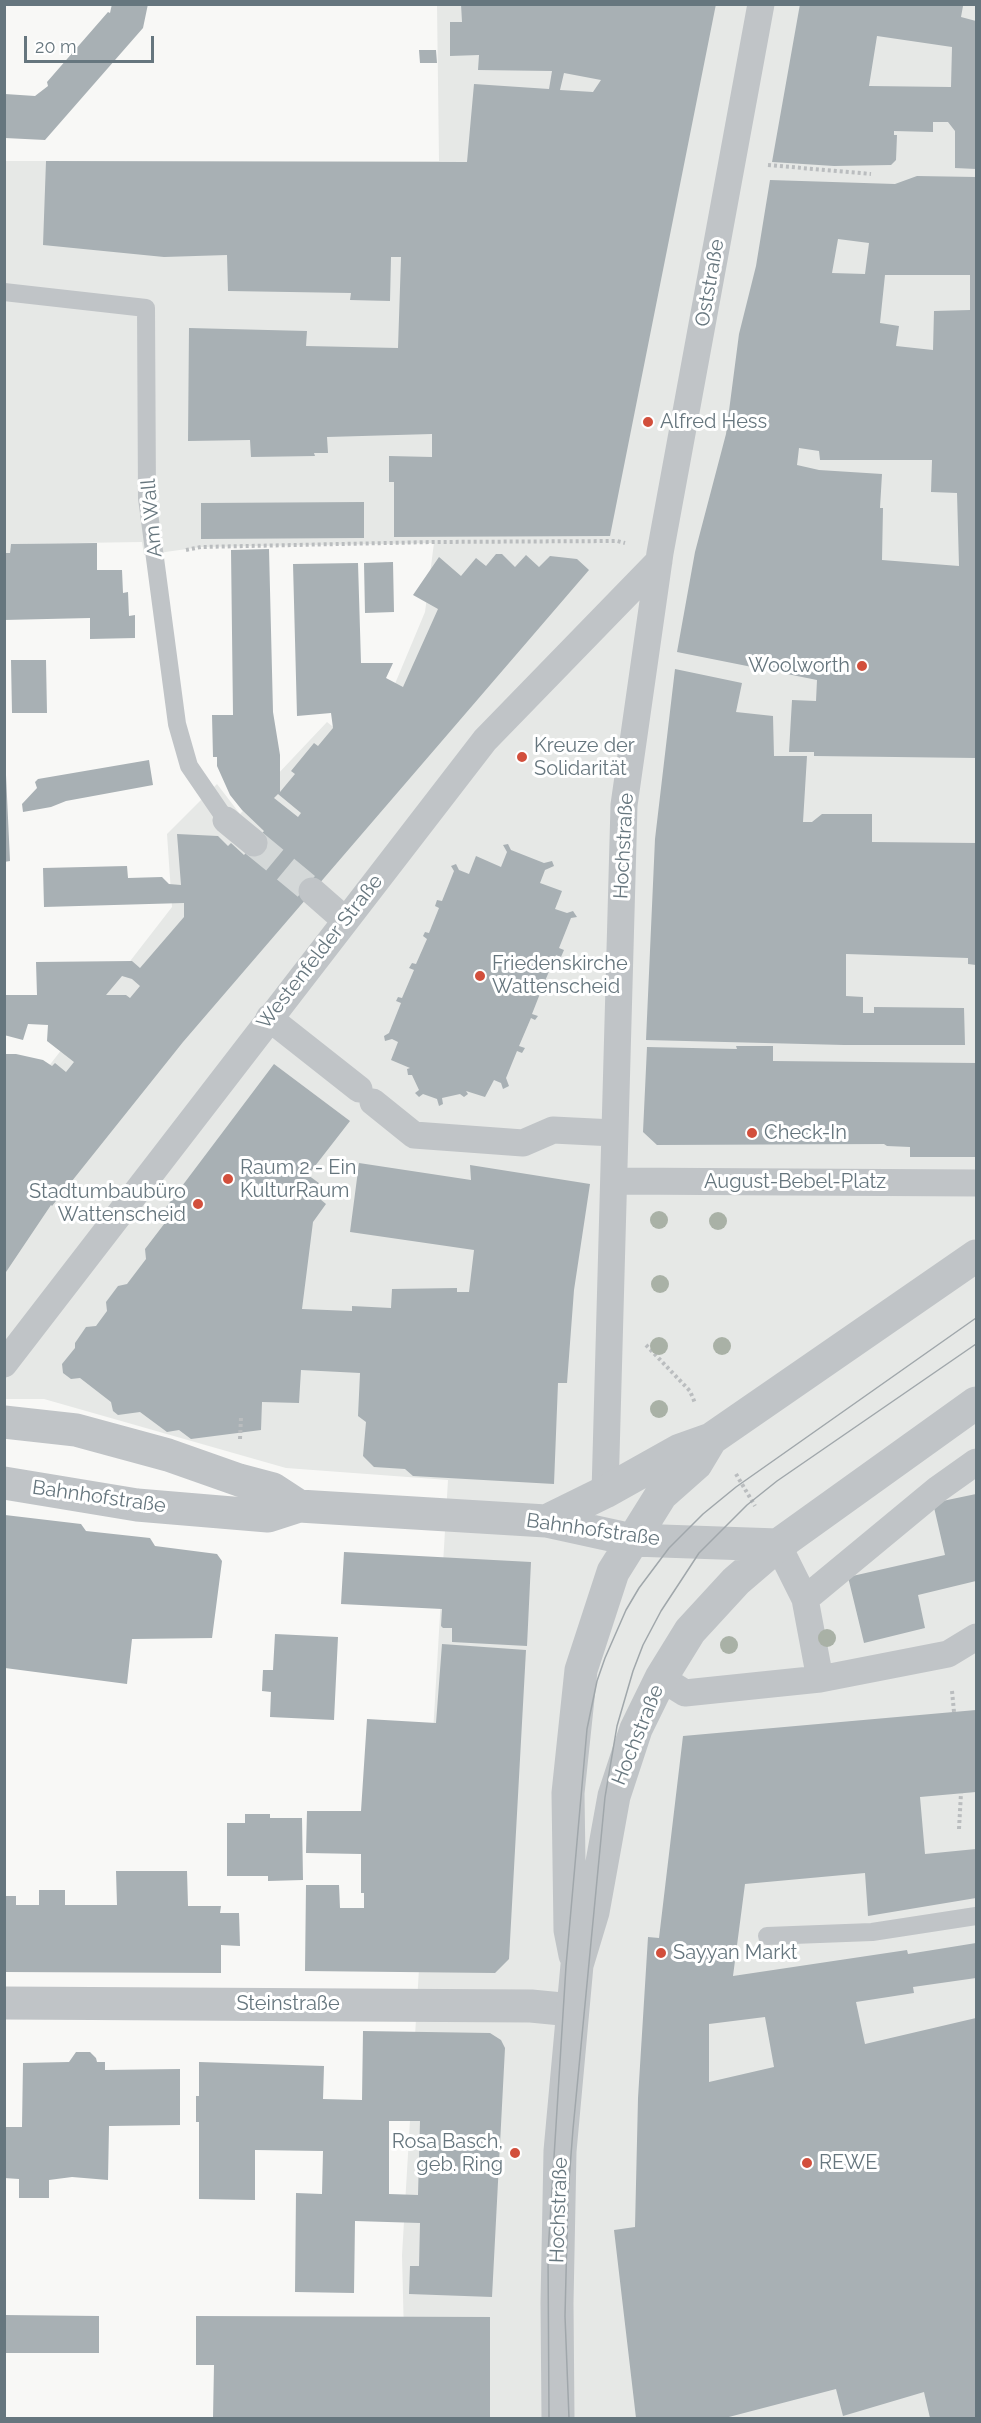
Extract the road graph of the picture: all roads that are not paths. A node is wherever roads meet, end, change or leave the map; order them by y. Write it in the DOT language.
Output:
graph roads {
  1 [pos="761,4"];
  2 [pos="4,292"];
  3 [pos="659,557"];
  4 [pos="226,820"];
  5 [pos="254,843"];
  6 [pos="312,891"];
  7 [pos="345,920"];
  8 [pos="269,1018"];
  9 [pos="614,1133"];
  10 [pos="614,1181"];
  11 [pos="976,1183"];
  12 [pos="976,1256"];
  13 [pos="4,1364"];
  14 [pos="976,1403"];
  15 [pos="4,1422"];
  16 [pos="711,1439"];
  17 [pos="976,1462"];
  18 [pos="4,1483"];
  19 [pos="604,1492"];
  20 [pos="299,1506"];
  21 [pos="546,1521"];
  22 [pos="633,1540"];
  23 [pos="778,1545"];
  24 [pos="805,1599"];
  25 [pos="976,1637"];
  26 [pos="661,1678"];
  27 [pos="820,1679"];
  28 [pos="976,1916"];
  29 [pos="767,1936"];
  30 [pos="577,1965"];
  31 [pos="4,2002"];
  32 [pos="572,2010"];
  33 [pos="558,2418"];
  1 -- 3 [label="street, Oststraße"];
  2 -- 4 [label="lane, Am Wall"];
  3 -- 7 [label="street, Westenfelder Straße"];
  3 -- 9 [label="street, Hochstraße"];
  4 -- 5 [label="street, Am Wall"];
  6 -- 7 [label="street"];
  7 -- 8 [label="street, Westenfelder Straße"];
  8 -- 9 [label="street"];
  8 -- 13 [label="street, Westenfelder Straße"];
  9 -- 10 [label="street, Hochstraße"];
  10 -- 11 [label="street, August-Bebel-Platz"];
  10 -- 19 [label="street, Hochstraße"];
  12 -- 16 [label="street"];
  14 -- 23 [label="street"];
  15 -- 20 [label="street, Bahnhofstraße"];
  16 -- 19 [label="street"];
  16 -- 22 [label="street"];
  17 -- 24 [label="street"];
  18 -- 20 [label="street, Bahnhofstraße"];
  19 -- 21 [label="street"];
  20 -- 21 [label="street, Bahnhofstraße"];
  21 -- 22 [label="street, Bahnhofstraße"];
  22 -- 23 [label="street, Bahnhofstraße"];
  22 -- 30 [label="street, Hochstraße"];
  23 -- 24 [label="street"];
  23 -- 26 [label="street, Hochstraße"];
  24 -- 27 [label="street"];
  25 -- 27 [label="street"];
  26 -- 27 [label="street"];
  26 -- 30 [label="street, Hochstraße"];
  28 -- 29 [label="lane"];
  30 -- 32 [label="street, Hochstraße"];
  31 -- 32 [label="street, Steinstraße"];
  32 -- 33 [label="street, Hochstraße"];
}
